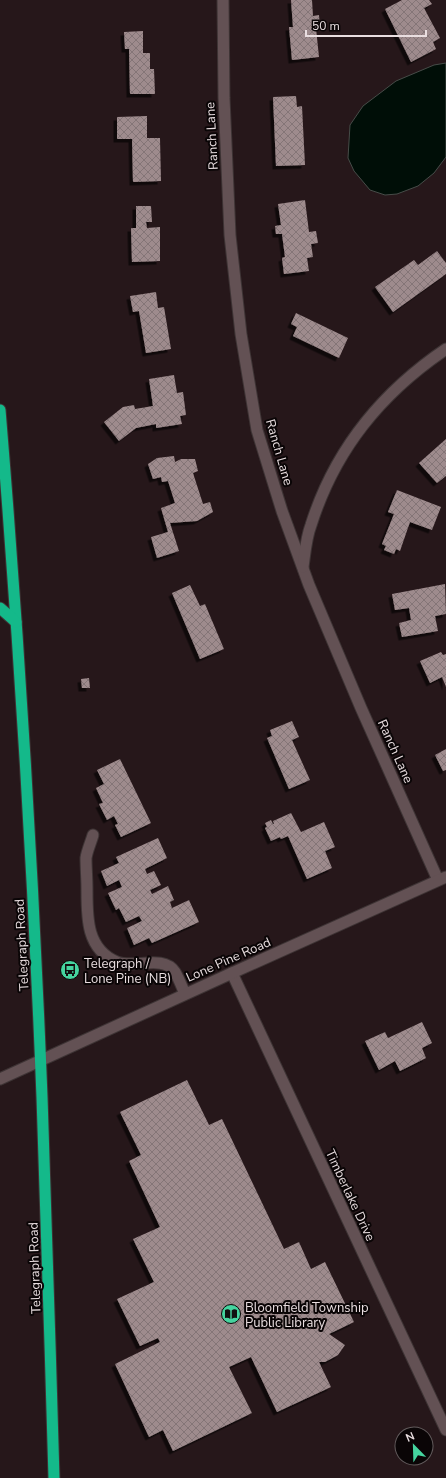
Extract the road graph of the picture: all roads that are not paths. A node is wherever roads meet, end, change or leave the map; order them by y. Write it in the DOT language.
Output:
graph roads {
  1 [pos="223,0"];
  2 [pos="446,349"];
  3 [pos="0,410"];
  4 [pos="9,527"];
  5 [pos="0,535"];
  6 [pos="302,568"];
  7 [pos="0,608"];
  8 [pos="16,622"];
  9 [pos="93,835"];
  10 [pos="442,879"];
  11 [pos="232,973"];
  12 [pos="185,994"];
  13 [pos="40,1060"];
  14 [pos="0,1079"];
  15 [pos="446,1430"];
  16 [pos="54,1478"];
  1 -- 6 [label="street, Ranch Lane"];
  2 -- 6 [label="street"];
  3 -- 4 [label="highway, Telegraph Road"];
  4 -- 5 [label="highway"];
  4 -- 8 [label="highway, Telegraph Road"];
  6 -- 10 [label="street, Ranch Lane"];
  7 -- 8 [label="highway"];
  8 -- 13 [label="highway, Telegraph Road"];
  9 -- 12 [label="street"];
  10 -- 11 [label="street, Lone Pine Road"];
  11 -- 12 [label="street, Lone Pine Road"];
  11 -- 15 [label="street, Timberlake Drive"];
  12 -- 13 [label="street, Lone Pine Road"];
  13 -- 14 [label="street, Lone Pine Road"];
  13 -- 16 [label="highway, Telegraph Road"];
}
